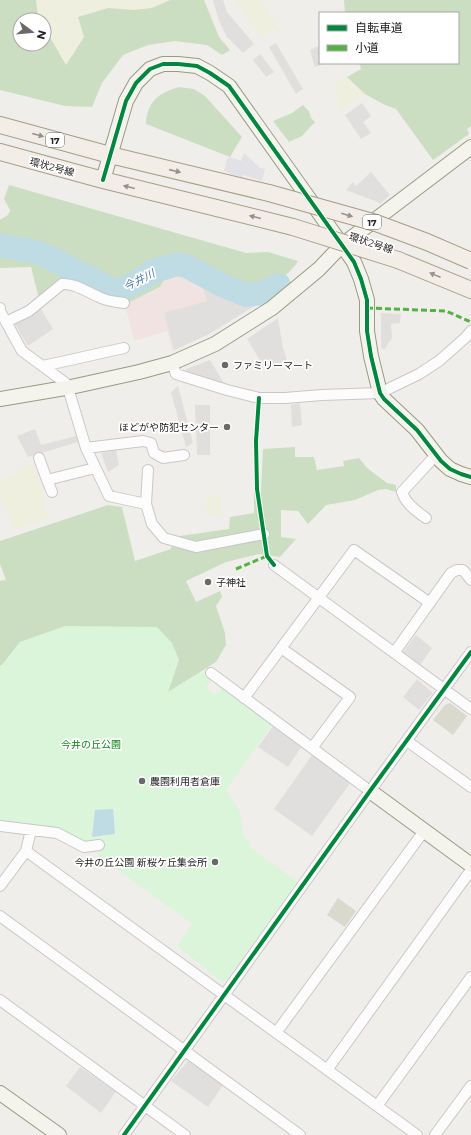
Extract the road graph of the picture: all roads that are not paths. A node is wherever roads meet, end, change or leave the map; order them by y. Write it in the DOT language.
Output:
graph roads {
  1 [pos="0,125"];
  2 [pos="471,147"];
  3 [pos="0,152"];
  4 [pos="110,155"];
  5 [pos="103,180"];
  6 [pos="342,245"];
  7 [pos="471,261"];
  8 [pos="471,290"];
  9 [pos="124,304"];
  10 [pos="3,316"];
  11 [pos="471,331"];
  12 [pos="124,348"];
  13 [pos="172,363"];
  14 [pos="43,366"];
  15 [pos="69,388"];
  16 [pos="380,393"];
  17 [pos="0,399"];
  18 [pos="86,448"];
  19 [pos="184,455"];
  20 [pos="436,455"];
  21 [pos="39,458"];
  22 [pos="95,468"];
  23 [pos="148,470"];
  24 [pos="471,478"];
  25 [pos="47,480"];
  26 [pos="52,492"];
  27 [pos="146,504"];
  28 [pos="426,518"];
  29 [pos="264,534"];
  30 [pos="274,565"];
  31 [pos="471,580"];
  32 [pos="319,597"];
  33 [pos="430,603"];
  34 [pos="281,648"];
  35 [pos="471,652"];
  36 [pos="394,653"];
  37 [pos="211,673"];
  38 [pos="444,689"];
  39 [pos="244,698"];
  40 [pos="471,709"];
  41 [pos="406,741"];
  42 [pos="312,748"];
  43 [pos="471,787"];
  44 [pos="370,791"];
  45 [pos="0,826"];
  46 [pos="31,830"];
  47 [pos="424,830"];
  48 [pos="99,845"];
  49 [pos="26,851"];
  50 [pos="471,865"];
  51 [pos="471,870"];
  52 [pos="0,886"];
  53 [pos="0,916"];
  54 [pos="471,977"];
  55 [pos="224,996"];
  56 [pos="0,1000"];
  57 [pos="276,1033"];
  58 [pos="184,1051"];
  59 [pos="327,1070"];
  60 [pos="471,1086"];
  61 [pos="0,1092"];
  62 [pos="144,1105"];
  63 [pos="377,1106"];
  64 [pos="59,1135"];
  65 [pos="124,1135"];
  66 [pos="185,1135"];
  67 [pos="300,1135"];
  68 [pos="417,1135"];
  69 [pos="435,1135"];
  1 -- 4 [label="main road, 環状2号線 / 17, one-way"];
  2 -- 6 [label="street"];
  3 -- 5 [label="main road, 環状2号線"];
  4 -- 5 [label="street"];
  4 -- 6 [label="street"];
  4 -- 7 [label="main road, 環状2号線 / 17, one-way, bridge"];
  8 -- 5 [label="main road, 環状2号線, one-way, bridge"];
  6 -- 13 [label="street"];
  6 -- 16 [label="street"];
  9 -- 10 [label="street"];
  10 -- 14 [label="street"];
  11 -- 16 [label="street"];
  12 -- 14 [label="street"];
  13 -- 15 [label="street"];
  13 -- 16 [label="street"];
  14 -- 15 [label="street"];
  15 -- 17 [label="street"];
  15 -- 18 [label="street"];
  16 -- 20 [label="street"];
  18 -- 19 [label="street"];
  18 -- 22 [label="street"];
  20 -- 24 [label="street"];
  20 -- 28 [label="street"];
  21 -- 25 [label="street"];
  22 -- 25 [label="street"];
  22 -- 27 [label="street"];
  23 -- 27 [label="street"];
  25 -- 26 [label="street"];
  27 -- 29 [label="street"];
  30 -- 32 [label="street"];
  31 -- 33 [label="street"];
  32 -- 33 [label="street"];
  32 -- 34 [label="street"];
  32 -- 36 [label="street"];
  33 -- 36 [label="street"];
  34 -- 39 [label="street"];
  34 -- 42 [label="street"];
  35 -- 38 [label="street"];
  36 -- 38 [label="street"];
  37 -- 39 [label="street"];
  38 -- 40 [label="street"];
  38 -- 41 [label="street"];
  39 -- 42 [label="street"];
  41 -- 43 [label="street"];
  41 -- 44 [label="street"];
  42 -- 44 [label="street"];
  44 -- 47 [label="street"];
  44 -- 55 [label="street"];
  45 -- 46 [label="street"];
  46 -- 48 [label="street"];
  46 -- 49 [label="street"];
  47 -- 50 [label="street"];
  47 -- 57 [label="street"];
  49 -- 52 [label="street"];
  49 -- 55 [label="street"];
  51 -- 59 [label="street"];
  53 -- 58 [label="street"];
  54 -- 63 [label="street"];
  55 -- 57 [label="street"];
  55 -- 58 [label="street"];
  56 -- 62 [label="street"];
  57 -- 59 [label="street"];
  58 -- 62 [label="street"];
  58 -- 67 [label="street"];
  59 -- 63 [label="street"];
  60 -- 69 [label="street"];
  61 -- 64 [label="street"];
  62 -- 65 [label="street"];
  62 -- 66 [label="street"];
  63 -- 68 [label="street"];
}
